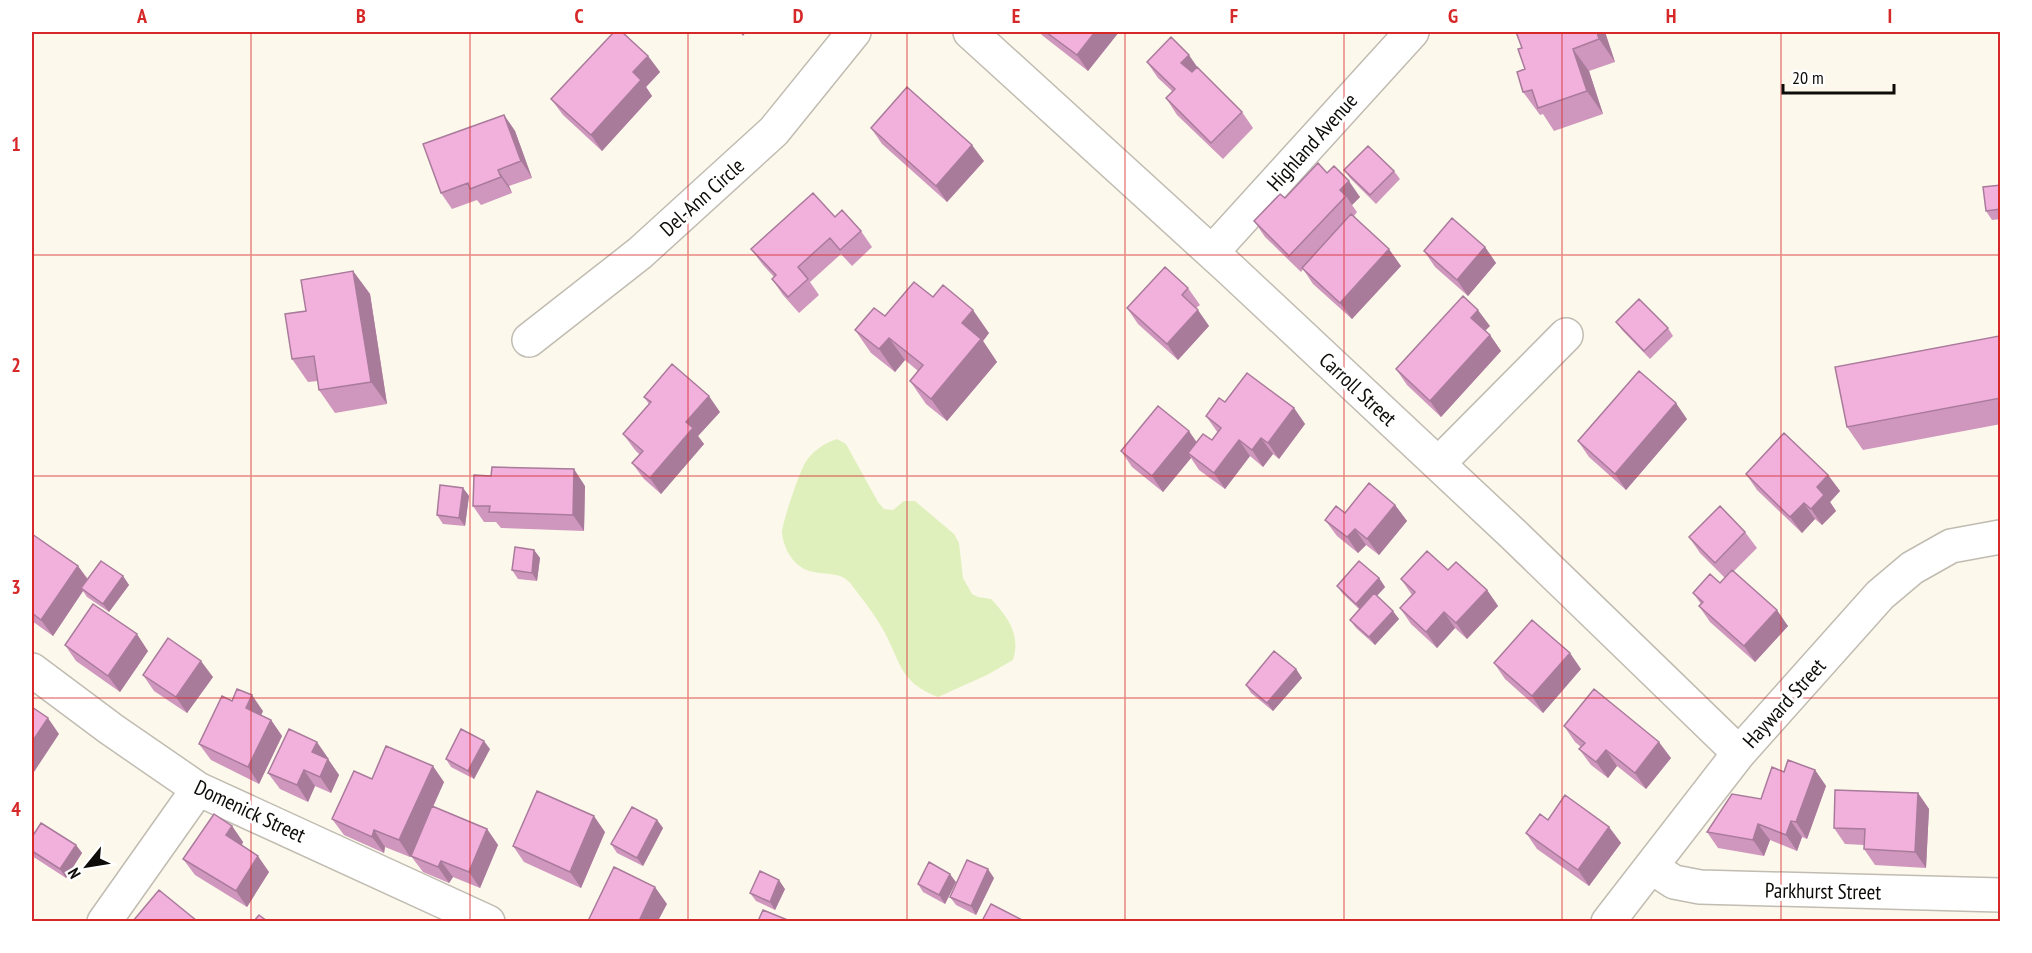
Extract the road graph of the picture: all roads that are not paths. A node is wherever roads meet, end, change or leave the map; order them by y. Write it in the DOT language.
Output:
graph roads {
  1 [pos="854,32"];
  2 [pos="970,32"];
  3 [pos="1412,32"];
  4 [pos="1212,252"];
  5 [pos="1566,335"];
  6 [pos="529,340"];
  7 [pos="1438,464"];
  8 [pos="2001,537"];
  9 [pos="32,670"];
  10 [pos="1739,753"];
  11 [pos="198,789"];
  12 [pos="1651,867"];
  13 [pos="2001,895"];
  14 [pos="483,920"];
  15 [pos="104,921"];
  16 [pos="1608,921"];
  1 -- 6 [label="street, Del-Ann Circle"];
  2 -- 4 [label="street, Carroll Street"];
  3 -- 4 [label="street, Highland Avenue"];
  4 -- 7 [label="street, Carroll Street"];
  5 -- 7 [label="street"];
  7 -- 10 [label="street, Carroll Street"];
  8 -- 10 [label="street, Hayward Street"];
  9 -- 11 [label="street, Domenick Street"];
  10 -- 12 [label="street, Hayward Street"];
  11 -- 14 [label="street, Domenick Street"];
  11 -- 15 [label="street"];
  12 -- 13 [label="street, Parkhurst Street"];
  12 -- 16 [label="street, Hayward Street"];
}
